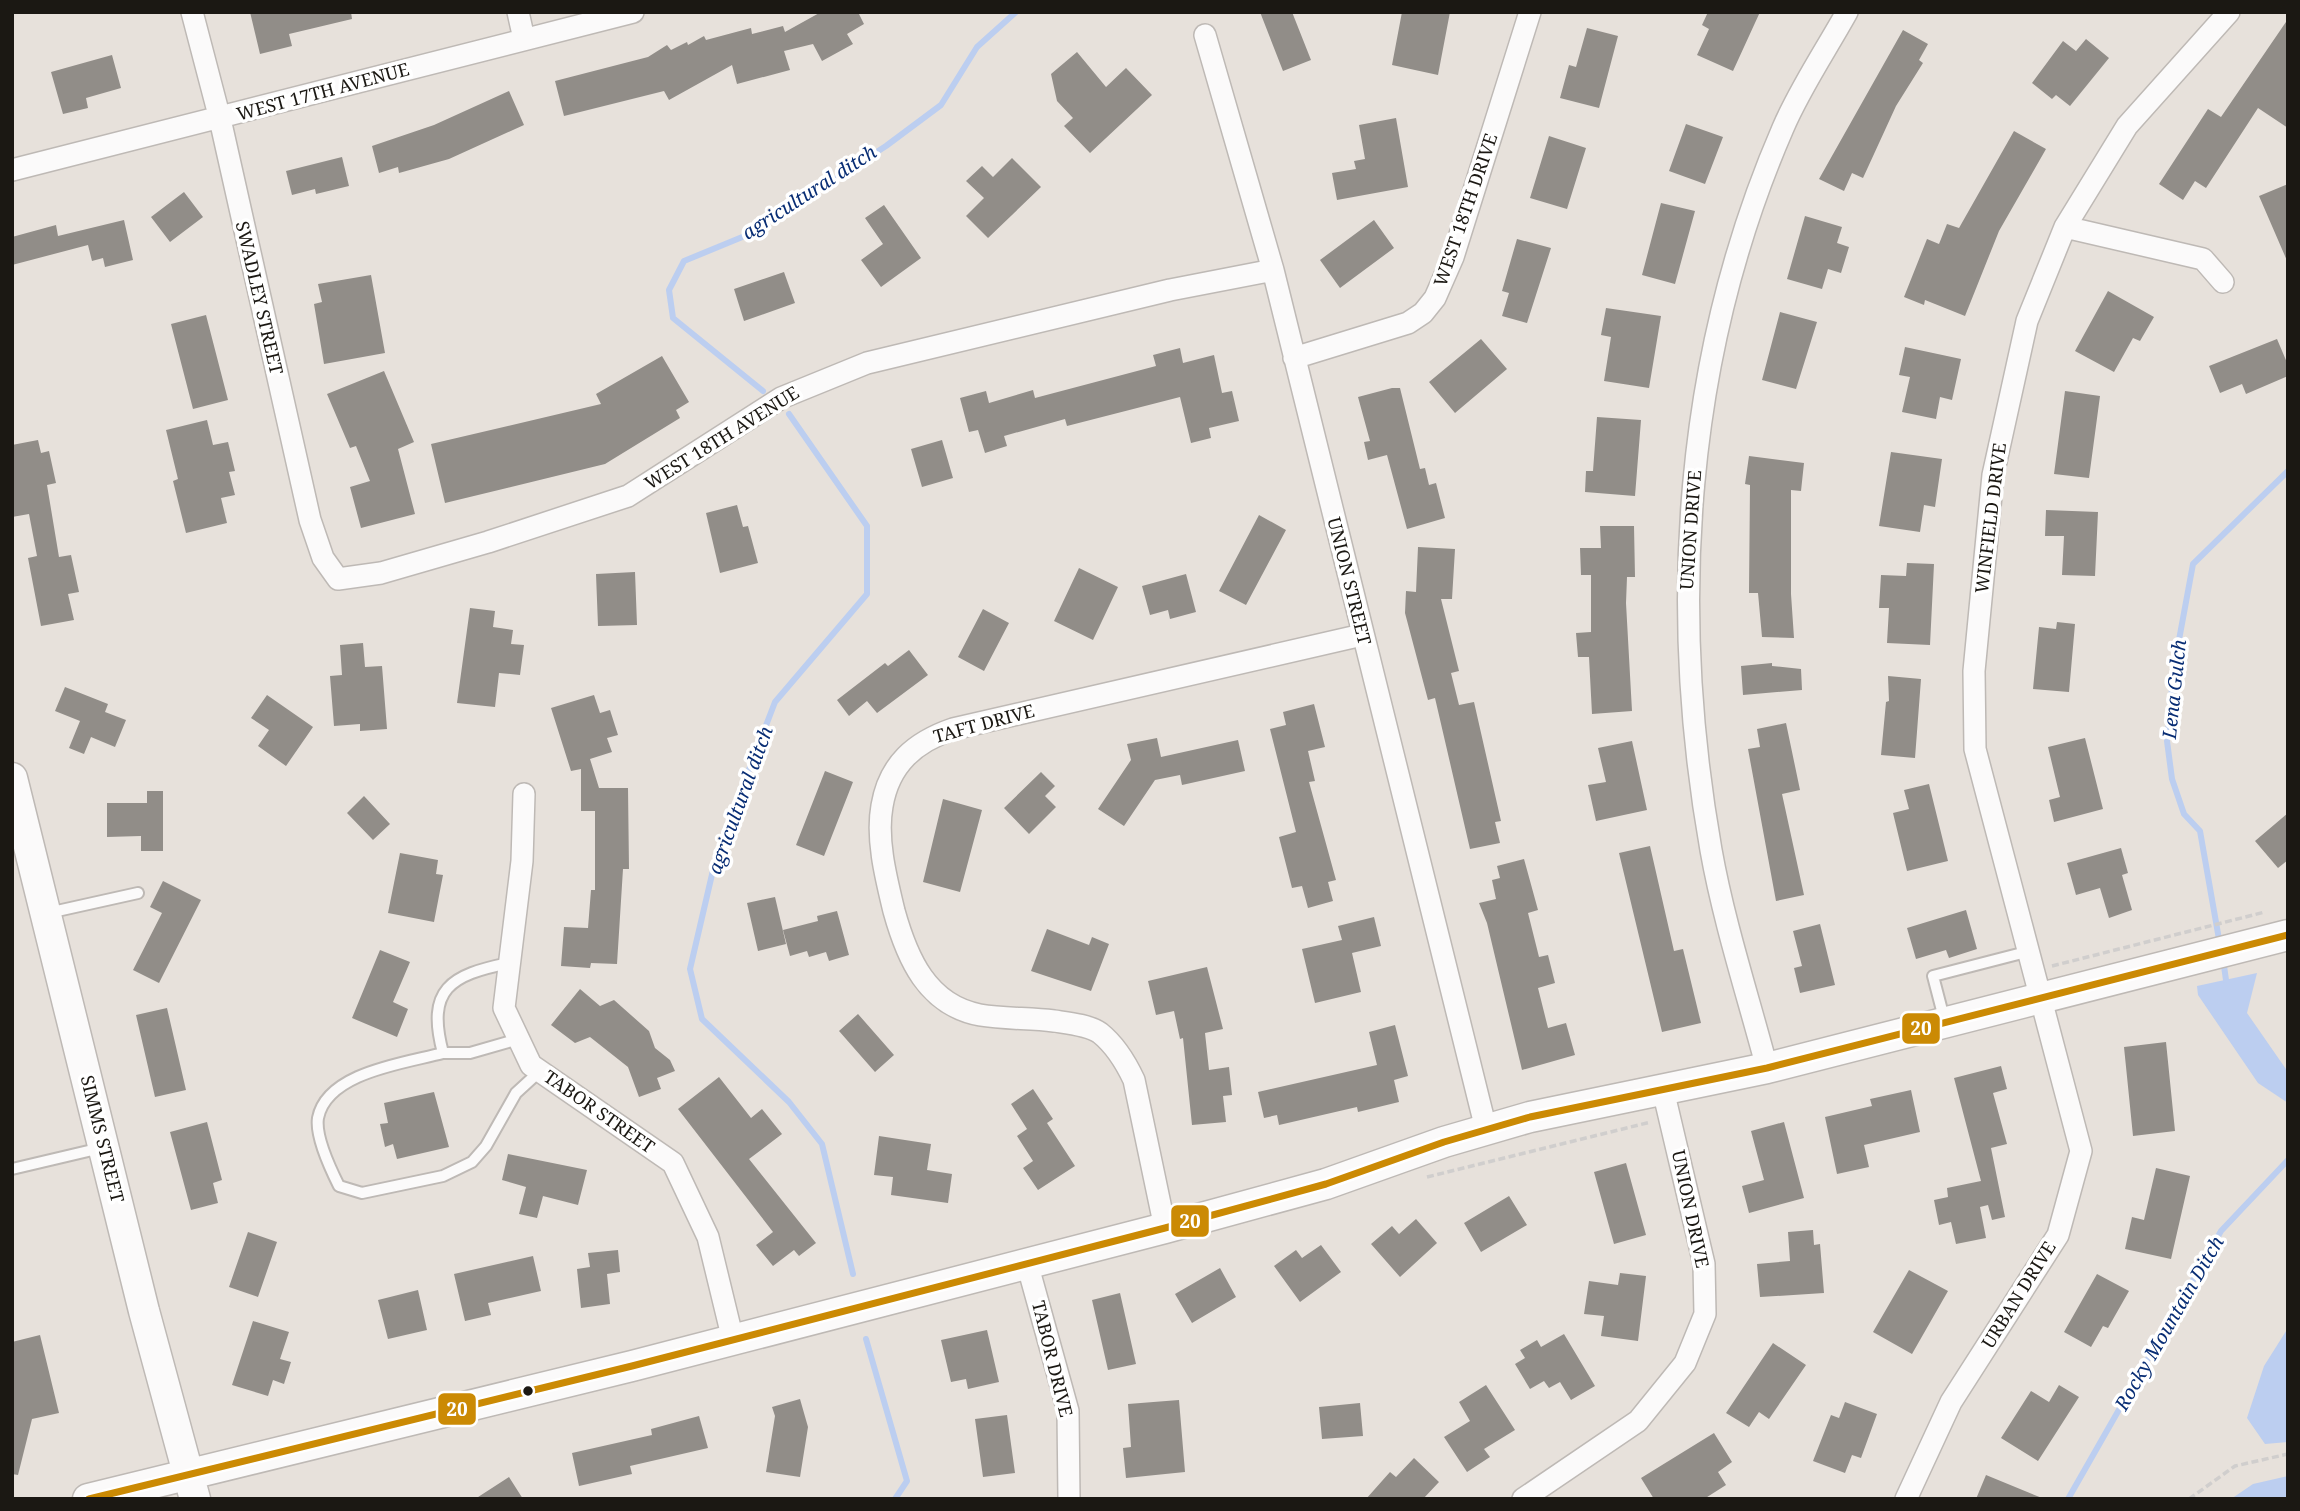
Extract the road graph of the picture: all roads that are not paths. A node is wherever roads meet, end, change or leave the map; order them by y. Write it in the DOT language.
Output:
graph roads {
  1 [pos="192,12"];
  2 [pos="518,12"];
  3 [pos="633,12"];
  4 [pos="1530,12"];
  5 [pos="1847,12"];
  6 [pos="2229,12"];
  7 [pos="1205,35"];
  8 [pos="524,39"];
  9 [pos="220,119"];
  10 [pos="12,170"];
  11 [pos="2065,227"];
  12 [pos="1273,270"];
  13 [pos="2223,282"];
  14 [pos="1294,358"];
  15 [pos="338,579"];
  16 [pos="1362,635"];
  17 [pos="12,778"];
  18 [pos="524,794"];
  19 [pos="138,893"];
  20 [pos="47,913"];
  21 [pos="2281,923"];
  22 [pos="2030,951"];
  23 [pos="509,963"];
  24 [pos="2043,997"];
  25 [pos="1945,1022"];
  26 [pos="519,1040"];
  27 [pos="443,1053"];
  28 [pos="1767,1068"];
  29 [pos="540,1071"];
  30 [pos="1663,1090"];
  31 [pos="1486,1129"];
  32 [pos="104,1147"];
  33 [pos="12,1169"];
  34 [pos="1165,1228"];
  35 [pos="1027,1263"];
  36 [pos="733,1340"];
  37 [pos="192,1486"];
  38 [pos="88,1499"];
  39 [pos="1069,1499"];
  40 [pos="1523,1499"];
  41 [pos="1906,1499"];
  1 -- 9 [label="street, SWADLEY STREET"];
  2 -- 8 [label="street"];
  3 -- 8 [label="street, WEST 17TH AVENUE"];
  4 -- 14 [label="street, WEST 18TH DRIVE"];
  5 -- 28 [label="street, UNION DRIVE"];
  6 -- 11 [label="street, WINFIELD DRIVE"];
  7 -- 12 [label="street, UNION STREET"];
  8 -- 9 [label="street, WEST 17TH AVENUE"];
  9 -- 10 [label="street, WEST 17TH AVENUE"];
  9 -- 15 [label="street, SWADLEY STREET"];
  11 -- 13 [label="street"];
  11 -- 22 [label="street, WINFIELD DRIVE"];
  12 -- 14 [label="street, UNION STREET"];
  12 -- 15 [label="street, WEST 18TH AVENUE"];
  14 -- 16 [label="street, UNION STREET"];
  16 -- 31 [label="street, UNION STREET"];
  16 -- 34 [label="street, TAFT DRIVE"];
  17 -- 20 [label="street, SIMMS STREET"];
  18 -- 23 [label="street, TABOR STREET"];
  19 -- 20 [label="lane"];
  20 -- 32 [label="street, SIMMS STREET"];
  21 -- 24 [label="street"];
  22 -- 24 [label="street, WINFIELD DRIVE"];
  22 -- 25 [label="lane"];
  23 -- 26 [label="street, TABOR STREET"];
  23 -- 27 [label="lane"];
  24 -- 25 [label="street"];
  24 -- 41 [label="street, URBAN DRIVE"];
  25 -- 28 [label="street"];
  26 -- 27 [label="lane"];
  26 -- 29 [label="street, TABOR STREET"];
  27 -- 29 [label="lane"];
  28 -- 30 [label="street"];
  29 -- 36 [label="street, TABOR STREET"];
  30 -- 31 [label="street"];
  30 -- 40 [label="street, UNION DRIVE"];
  31 -- 34 [label="street"];
  32 -- 33 [label="lane"];
  32 -- 37 [label="street, SIMMS STREET"];
  34 -- 35 [label="street"];
  35 -- 36 [label="street"];
  35 -- 39 [label="street, TABOR DRIVE"];
  36 -- 37 [label="street"];
  37 -- 38 [label="street"];
}
